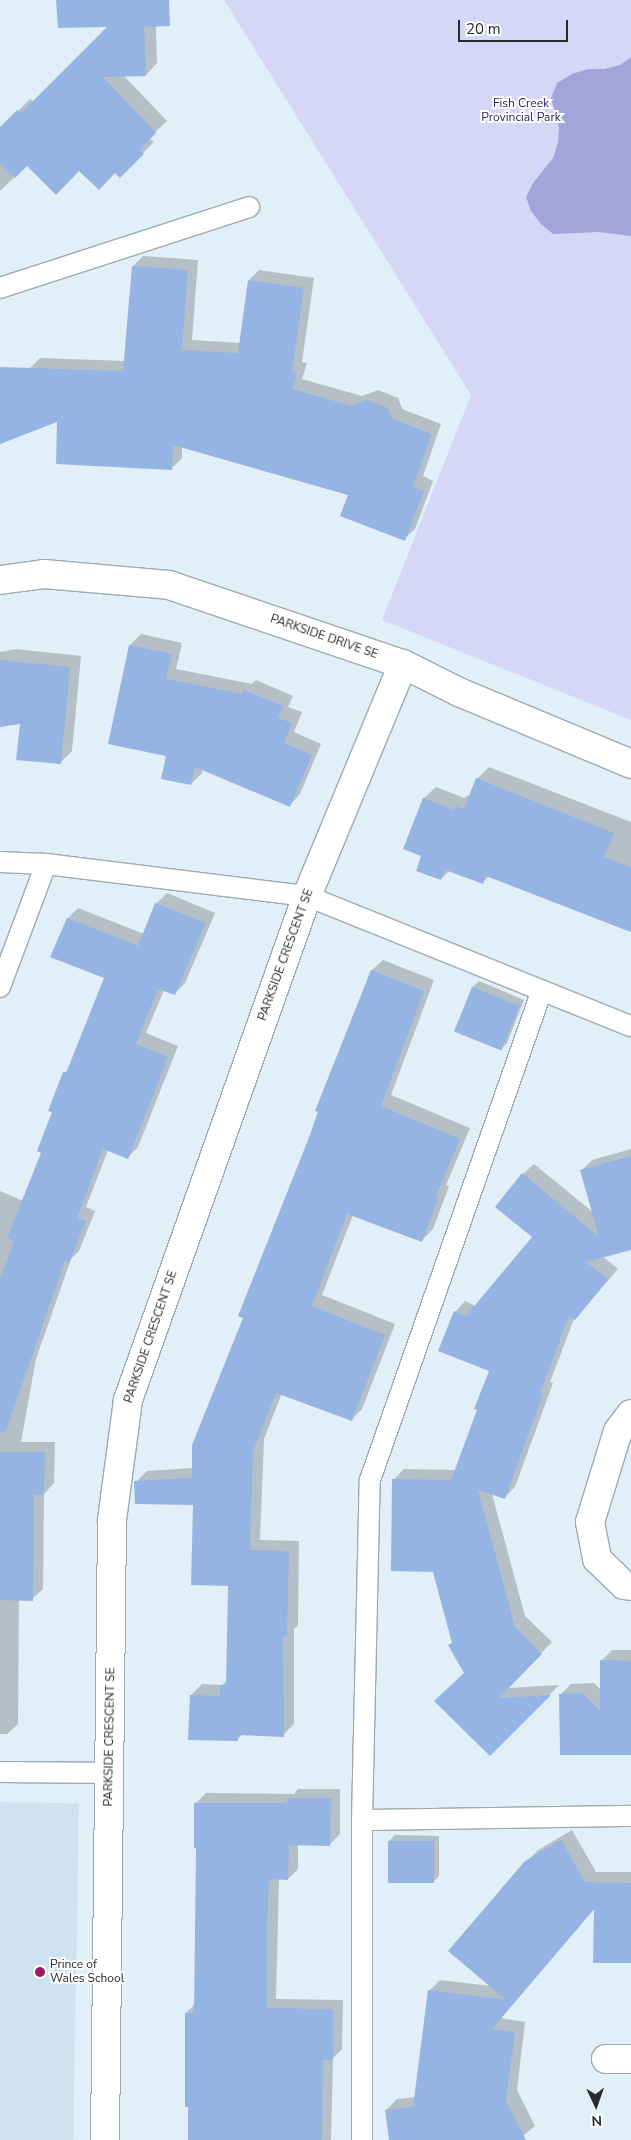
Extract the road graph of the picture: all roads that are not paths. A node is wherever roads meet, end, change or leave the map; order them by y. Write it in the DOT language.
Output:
graph roads {
  1 [pos="250,207"];
  2 [pos="0,288"];
  3 [pos="0,580"];
  4 [pos="402,664"];
  5 [pos="631,764"];
  6 [pos="0,862"];
  7 [pos="46,864"];
  8 [pos="306,896"];
  9 [pos="0,986"];
  10 [pos="542,990"];
  11 [pos="631,1026"];
  12 [pos="631,1414"];
  13 [pos="631,1586"];
  14 [pos="0,1772"];
  15 [pos="109,1773"];
  16 [pos="631,1816"];
  17 [pos="362,1820"];
  18 [pos="105,2140"];
  19 [pos="362,2140"];
  1 -- 2 [label="lane"];
  3 -- 4 [label="street, PARKSIDE DRIVE SE"];
  4 -- 5 [label="street, PARKSIDE DRIVE SE"];
  4 -- 8 [label="street, PARKSIDE CRESCENT SE"];
  6 -- 7 [label="lane"];
  7 -- 8 [label="lane"];
  7 -- 9 [label="lane"];
  8 -- 10 [label="lane"];
  8 -- 15 [label="street, PARKSIDE CRESCENT SE"];
  10 -- 11 [label="lane"];
  10 -- 17 [label="lane"];
  12 -- 13 [label="street"];
  14 -- 15 [label="lane"];
  15 -- 18 [label="street, PARKSIDE CRESCENT SE"];
  16 -- 17 [label="lane"];
  17 -- 19 [label="lane"];
}
